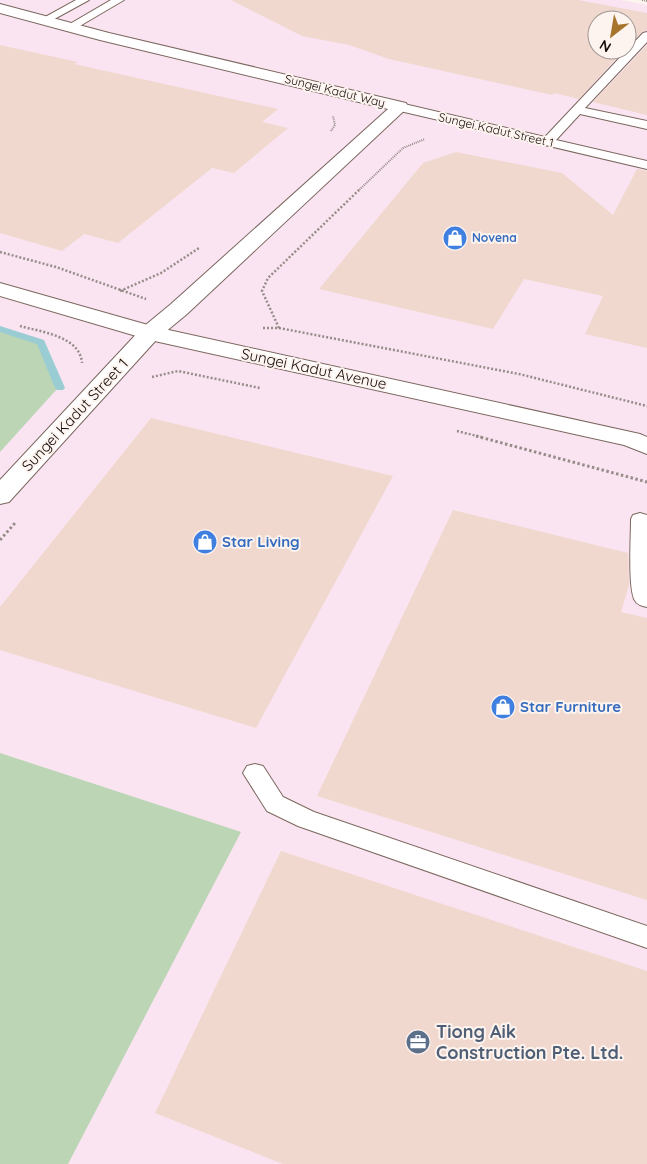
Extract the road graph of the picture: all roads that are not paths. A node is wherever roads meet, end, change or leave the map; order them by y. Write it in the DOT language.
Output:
graph roads {
  1 [pos="84,0"];
  2 [pos="119,0"];
  3 [pos="0,8"];
  4 [pos="43,21"];
  5 [pos="68,28"];
  6 [pos="647,35"];
  7 [pos="400,107"];
  8 [pos="577,110"];
  9 [pos="647,125"];
  10 [pos="546,142"];
  11 [pos="593,153"];
  12 [pos="647,154"];
  13 [pos="647,165"];
  14 [pos="0,289"];
  15 [pos="150,333"];
  16 [pos="642,442"];
  17 [pos="0,496"];
  18 [pos="640,519"];
  19 [pos="647,600"];
  20 [pos="255,772"];
  21 [pos="647,937"];
  1 -- 4 [label="lane"];
  2 -- 5 [label="lane"];
  3 -- 4 [label="street, Sungei Kadut Way"];
  4 -- 5 [label="street, Sungei Kadut Way"];
  5 -- 7 [label="street, Sungei Kadut Way"];
  6 -- 8 [label="lane"];
  7 -- 10 [label="lane, Sungei Kadut Street 1"];
  7 -- 15 [label="street, Sungei Kadut Way"];
  8 -- 9 [label="lane"];
  8 -- 10 [label="lane"];
  10 -- 11 [label="lane, Sungei Kadut Street 1"];
  11 -- 12 [label="lane, Sungei Kadut Street 1"];
  11 -- 13 [label="lane, Sungei Kadut Street 1"];
  14 -- 15 [label="street, Sungei Kadut Avenue"];
  15 -- 16 [label="street, Sungei Kadut Avenue"];
  15 -- 17 [label="street, Sungei Kadut Street 1"];
  18 -- 19 [label="lane"];
  20 -- 21 [label="lane"];
}
